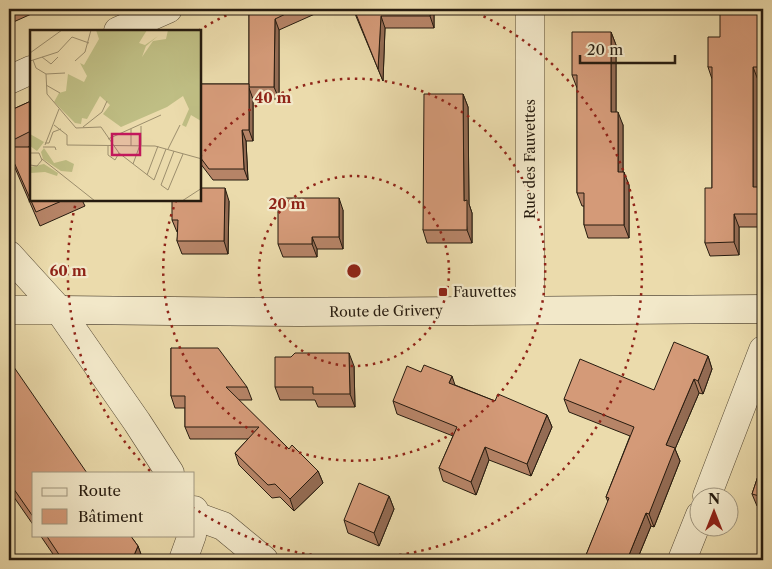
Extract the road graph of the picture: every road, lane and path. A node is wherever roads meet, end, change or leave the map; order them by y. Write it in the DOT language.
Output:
graph roads {
  1 [pos="168,9"];
  2 [pos="530,9"];
  3 [pos="120,30"];
  4 [pos="30,70"];
  5 [pos="9,80"];
  6 [pos="9,255"];
  7 [pos="763,309"];
  8 [pos="9,310"];
  9 [pos="58,310"];
  10 [pos="530,310"];
  11 [pos="763,350"];
  12 [pos="169,472"];
  13 [pos="711,486"];
  14 [pos="195,523"];
  15 [pos="190,536"];
  16 [pos="692,536"];
  17 [pos="183,560"];
  18 [pos="264,560"];
  19 [pos="682,560"];
  1 -- 3 [label="street"];
  2 -- 10 [label="street, Rue des Fauvettes"];
  4 -- 5 [label="street"];
  6 -- 9 [label="street"];
  7 -- 10 [label="street, Route de Grivery"];
  8 -- 9 [label="street, Route de Grivery"];
  9 -- 10 [label="street, Route de Grivery"];
  9 -- 12 [label="street"];
  11 -- 13 [label="street"];
  14 -- 18 [label="street"];
  15 -- 17 [label="street"];
  16 -- 19 [label="street"];
}
